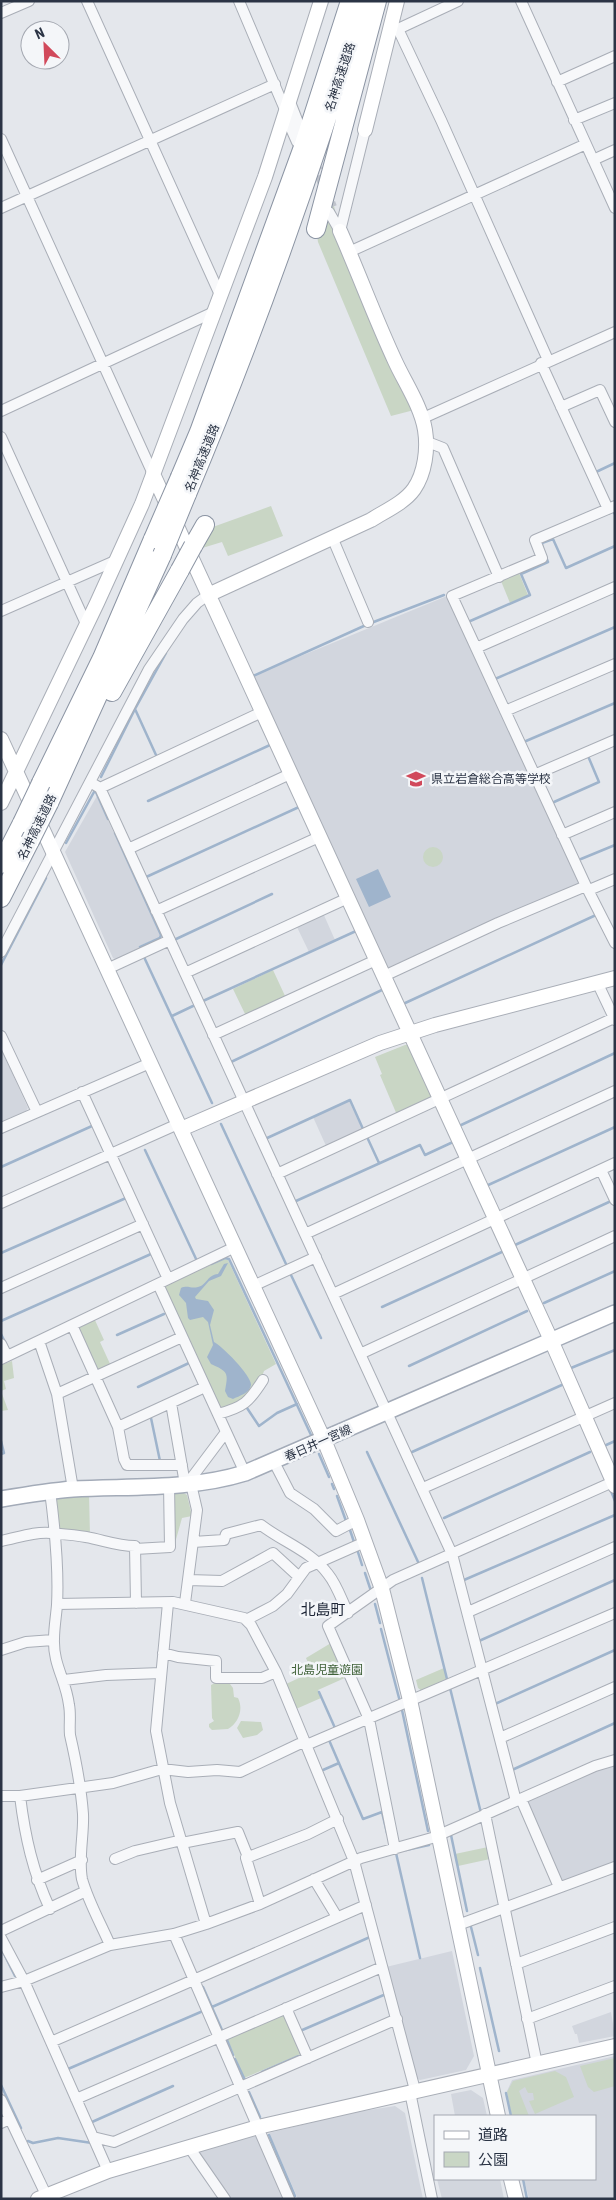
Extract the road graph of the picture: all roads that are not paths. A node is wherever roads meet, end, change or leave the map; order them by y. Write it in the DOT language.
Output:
graph roads {
  1 [pos="29,1"];
  2 [pos="87,1"];
  3 [pos="239,1"];
  4 [pos="322,1"];
  5 [pos="350,1"];
  6 [pos="364,1"];
  7 [pos="377,1"];
  8 [pos="397,1"];
  9 [pos="458,1"];
  10 [pos="521,1"];
  11 [pos="1,14"];
  12 [pos="395,28"];
  13 [pos="615,56"];
  14 [pos="557,82"];
  15 [pos="275,84"];
  16 [pos="615,103"];
  17 [pos="287,110"];
  18 [pos="574,120"];
  19 [pos="300,130"];
  20 [pos="365,130"];
  21 [pos="278,138"];
  22 [pos="1,139"];
  23 [pos="150,142"];
  24 [pos="586,144"];
  25 [pos="615,150"];
  26 [pos="593,160"];
  27 [pos="473,195"];
  28 [pos="27,196"];
  29 [pos="612,196"];
  30 [pos="1,208"];
  31 [pos="615,208"];
  32 [pos="331,209"];
  33 [pos="316,229"];
  34 [pos="340,229"];
  35 [pos="349,252"];
  36 [pos="221,296"];
  37 [pos="216,311"];
  38 [pos="615,332"];
  39 [pos="545,362"];
  40 [pos="103,364"];
  41 [pos="561,407"];
  42 [pos="1,411"];
  43 [pos="421,419"];
  44 [pos="615,422"];
  45 [pos="1,437"];
  46 [pos="425,441"];
  47 [pos="153,474"];
  48 [pos="611,507"];
  49 [pos="205,525"];
  50 [pos="332,537"];
  51 [pos="117,560"];
  52 [pos="499,577"];
  53 [pos="67,581"];
  54 [pos="615,587"];
  55 [pos="208,595"];
  56 [pos="1,611"];
  57 [pos="368,622"];
  58 [pos="87,626"];
  59 [pos="476,648"];
  60 [pos="615,664"];
  61 [pos="505,711"];
  62 [pos="262,712"];
  63 [pos="83,728"];
  64 [pos="1,739"];
  65 [pos="615,740"];
  66 [pos="17,772"];
  67 [pos="290,774"];
  68 [pos="534,775"];
  69 [pos="90,782"];
  70 [pos="100,788"];
  71 [pos="1,803"];
  72 [pos="615,812"];
  73 [pos="562,835"];
  74 [pos="320,837"];
  75 [pos="128,849"];
  76 [pos="54,852"];
  77 [pos="1,864"];
  78 [pos="615,879"];
  79 [pos="587,888"];
  80 [pos="1,898"];
  81 [pos="348,898"];
  82 [pos="156,911"];
  83 [pos="170,940"];
  84 [pos="615,943"];
  85 [pos="1,952"];
  86 [pos="376,960"];
  87 [pos="107,969"];
  88 [pos="185,973"];
  89 [pos="384,976"];
  90 [pos="615,978"];
  91 [pos="598,982"];
  92 [pos="614,1019"];
  93 [pos="410,1032"];
  94 [pos="213,1035"];
  95 [pos="1,1036"];
  96 [pos="150,1063"];
  97 [pos="615,1091"];
  98 [pos="82,1092"];
  99 [pos="440,1098"];
  100 [pos="244,1102"];
  101 [pos="36,1112"];
  102 [pos="180,1127"];
  103 [pos="1,1128"];
  104 [pos="111,1154"];
  105 [pos="468,1159"];
  106 [pos="615,1163"];
  107 [pos="601,1170"];
  108 [pos="277,1174"];
  109 [pos="615,1200"];
  110 [pos="1,1203"];
  111 [pos="495,1219"];
  112 [pos="143,1224"];
  113 [pos="305,1234"];
  114 [pos="615,1236"];
  115 [pos="235,1247"];
  116 [pos="316,1257"];
  117 [pos="168,1279"];
  118 [pos="523,1279"];
  119 [pos="158,1284"];
  120 [pos="253,1286"];
  121 [pos="1,1288"];
  122 [pos="333,1294"];
  123 [pos="615,1313"];
  124 [pos="72,1325"];
  125 [pos="182,1337"];
  126 [pos="551,1340"];
  127 [pos="39,1341"];
  128 [pos="1,1344"];
  129 [pos="360,1354"];
  130 [pos="4,1357"];
  131 [pos="95,1377"];
  132 [pos="263,1380"];
  133 [pos="205,1387"];
  134 [pos="57,1394"];
  135 [pos="172,1403"];
  136 [pos="615,1403"];
  137 [pos="387,1412"];
  138 [pos="218,1414"];
  139 [pos="584,1417"];
  140 [pos="118,1427"];
  141 [pos="226,1432"];
  142 [pos="324,1440"];
  143 [pos="274,1462"];
  144 [pos="182,1465"];
  145 [pos="245,1473"];
  146 [pos="614,1483"];
  147 [pos="187,1484"];
  148 [pos="169,1485"];
  149 [pos="423,1488"];
  150 [pos="73,1489"];
  151 [pos="50,1491"];
  152 [pos="1,1499"];
  153 [pos="357,1520"];
  154 [pos="56,1534"];
  155 [pos="1,1541"];
  156 [pos="193,1542"];
  157 [pos="365,1542"];
  158 [pos="615,1547"];
  159 [pos="135,1549"];
  160 [pos="452,1554"];
  161 [pos="317,1563"];
  162 [pos="298,1576"];
  163 [pos="188,1580"];
  164 [pos="382,1589"];
  165 [pos="136,1603"];
  166 [pos="168,1603"];
  167 [pos="185,1603"];
  168 [pos="57,1604"];
  169 [pos="468,1612"];
  170 [pos="348,1613"];
  171 [pos="615,1613"];
  172 [pos="246,1620"];
  173 [pos="54,1640"];
  174 [pos="1,1650"];
  175 [pos="163,1653"];
  176 [pos="482,1670"];
  177 [pos="161,1672"];
  178 [pos="276,1672"];
  179 [pos="64,1680"];
  180 [pos="615,1687"];
  181 [pos="410,1700"];
  182 [pos="369,1719"];
  183 [pos="500,1738"];
  184 [pos="305,1744"];
  185 [pos="615,1760"];
  186 [pos="162,1769"];
  187 [pos="80,1788"];
  188 [pos="1,1796"];
  189 [pos="20,1796"];
  190 [pos="518,1800"];
  191 [pos="485,1814"];
  192 [pos="338,1819"];
  193 [pos="439,1836"];
  194 [pos="182,1841"];
  195 [pos="395,1849"];
  196 [pos="248,1858"];
  197 [pos="115,1859"];
  198 [pos="82,1860"];
  199 [pos="354,1861"];
  200 [pos="615,1867"];
  201 [pos="314,1879"];
  202 [pos="37,1880"];
  203 [pos="559,1887"];
  204 [pos="86,1891"];
  205 [pos="260,1904"];
  206 [pos="366,1905"];
  207 [pos="504,1907"];
  208 [pos="50,1909"];
  209 [pos="337,1917"];
  210 [pos="206,1924"];
  211 [pos="458,1925"];
  212 [pos="615,1927"];
  213 [pos="1,1931"];
  214 [pos="174,1934"];
  215 [pos="1,1938"];
  216 [pos="110,1945"];
  217 [pos="516,1964"];
  218 [pos="382,1966"];
  219 [pos="194,1980"];
  220 [pos="24,1981"];
  221 [pos="615,1986"];
  222 [pos="1,1987"];
  223 [pos="286,2008"];
  224 [pos="397,2019"];
  225 [pos="527,2019"];
  226 [pos="218,2038"];
  227 [pos="51,2042"];
  228 [pos="615,2046"];
  229 [pos="308,2058"];
  230 [pos="536,2064"];
  231 [pos="489,2074"];
  232 [pos="240,2087"];
  233 [pos="413,2091"];
  234 [pos="76,2099"];
  235 [pos="1,2100"];
  236 [pos="498,2115"];
  237 [pos="6,2121"];
  238 [pos="258,2127"];
  239 [pos="93,2137"];
  240 [pos="189,2147"];
  241 [pos="108,2171"];
  242 [pos="511,2180"];
  243 [pos="44,2198"];
  244 [pos="225,2199"];
  245 [pos="289,2199"];
  246 [pos="432,2199"];
  247 [pos="516,2199"];
  1 -- 11 [label="street"];
  2 -- 23 [label="street"];
  3 -- 15 [label="street"];
  4 -- 17 [label="street"];
  5 -- 77 [label="highway, 名神高速道路, bridge"];
  6 -- 63 [label="highway, 名神高速道路, bridge"];
  7 -- 33 [label="highway"];
  8 -- 12 [label="street"];
  9 -- 12 [label="street"];
  10 -- 14 [label="street"];
  12 -- 20 [label="street"];
  12 -- 27 [label="street"];
  13 -- 14 [label="street"];
  14 -- 18 [label="street"];
  15 -- 17 [label="street"];
  15 -- 23 [label="street"];
  16 -- 18 [label="street"];
  17 -- 19 [label="street"];
  17 -- 21 [label="street"];
  17 -- 21 [label="street"];
  18 -- 24 [label="street"];
  20 -- 34 [label="street"];
  21 -- 36 [label="street"];
  22 -- 28 [label="street"];
  23 -- 28 [label="street"];
  23 -- 36 [label="street"];
  24 -- 26 [label="street"];
  24 -- 27 [label="street"];
  25 -- 26 [label="street"];
  26 -- 29 [label="street"];
  27 -- 35 [label="street"];
  27 -- 39 [label="street"];
  28 -- 30 [label="street"];
  28 -- 40 [label="street"];
  29 -- 31 [label="street"];
  32 -- 34 [label="street"];
  34 -- 35 [label="street"];
  35 -- 43 [label="street"];
  36 -- 37 [label="street"];
  37 -- 40 [label="street"];
  37 -- 47 [label="street"];
  38 -- 39 [label="street"];
  39 -- 41 [label="street"];
  39 -- 43 [label="street"];
  40 -- 42 [label="street"];
  40 -- 47 [label="street"];
  41 -- 44 [label="street"];
  41 -- 48 [label="street"];
  43 -- 46 [label="street"];
  45 -- 53 [label="street"];
  46 -- 50 [label="street"];
  46 -- 52 [label="street"];
  47 -- 51 [label="street"];
  47 -- 55 [label="street"];
  48 -- 52 [label="street"];
  49 -- 63 [label="highway, bridge"];
  50 -- 55 [label="street"];
  50 -- 57 [label="street"];
  51 -- 53 [label="street"];
  51 -- 58 [label="street"];
  52 -- 59 [label="street"];
  53 -- 56 [label="street"];
  53 -- 58 [label="street"];
  54 -- 59 [label="street"];
  55 -- 62 [label="street"];
  55 -- 69 [label="street"];
  58 -- 66 [label="street"];
  59 -- 61 [label="street"];
  60 -- 61 [label="street"];
  61 -- 68 [label="street"];
  62 -- 67 [label="street"];
  62 -- 70 [label="street"];
  63 -- 80 [label="highway, 名神高速道路, bridge"];
  64 -- 66 [label="street"];
  65 -- 68 [label="street"];
  66 -- 71 [label="street"];
  66 -- 76 [label="street"];
  67 -- 74 [label="street"];
  67 -- 75 [label="street"];
  68 -- 73 [label="street"];
  69 -- 70 [label="street"];
  69 -- 76 [label="street"];
  70 -- 75 [label="street"];
  72 -- 73 [label="street"];
  73 -- 79 [label="street"];
  74 -- 81 [label="street"];
  74 -- 82 [label="street"];
  75 -- 82 [label="street"];
  76 -- 85 [label="street"];
  76 -- 87 [label="street"];
  78 -- 79 [label="street"];
  79 -- 84 [label="street"];
  79 -- 89 [label="street"];
  81 -- 86 [label="street"];
  81 -- 88 [label="street"];
  82 -- 83 [label="street"];
  83 -- 87 [label="street"];
  83 -- 88 [label="street"];
  86 -- 89 [label="street"];
  86 -- 94 [label="street"];
  87 -- 96 [label="street"];
  88 -- 94 [label="street"];
  89 -- 93 [label="street"];
  90 -- 91 [label="street"];
  91 -- 92 [label="street"];
  91 -- 93 [label="street"];
  92 -- 99 [label="street"];
  93 -- 99 [label="street"];
  93 -- 100 [label="street"];
  94 -- 100 [label="street"];
  95 -- 101 [label="street"];
  96 -- 98 [label="street"];
  96 -- 102 [label="street"];
  97 -- 105 [label="street"];
  98 -- 101 [label="street"];
  98 -- 104 [label="street"];
  99 -- 105 [label="street"];
  99 -- 108 [label="street"];
  100 -- 102 [label="street"];
  100 -- 108 [label="street"];
  101 -- 103 [label="street"];
  102 -- 104 [label="street"];
  102 -- 115 [label="street"];
  104 -- 110 [label="street"];
  104 -- 112 [label="street"];
  105 -- 111 [label="street"];
  105 -- 113 [label="street"];
  106 -- 107 [label="street"];
  107 -- 109 [label="street"];
  107 -- 111 [label="street"];
  108 -- 113 [label="street"];
  111 -- 118 [label="street"];
  111 -- 122 [label="street"];
  112 -- 117 [label="street"];
  112 -- 121 [label="street"];
  113 -- 116 [label="street"];
  114 -- 118 [label="street"];
  115 -- 117 [label="street"];
  115 -- 120 [label="street"];
  116 -- 120 [label="street"];
  116 -- 122 [label="street"];
  117 -- 119 [label="street"];
  118 -- 126 [label="street"];
  118 -- 129 [label="street"];
  119 -- 124 [label="street"];
  119 -- 125 [label="street"];
  120 -- 142 [label="street"];
  122 -- 129 [label="street"];
  123 -- 126 [label="main road, 春日井一宮線"];
  124 -- 127 [label="street"];
  124 -- 131 [label="street"];
  125 -- 131 [label="street"];
  125 -- 133 [label="street"];
  126 -- 137 [label="main road, 春日井一宮線"];
  126 -- 139 [label="street"];
  127 -- 130 [label="street"];
  127 -- 134 [label="street"];
  128 -- 130 [label="street"];
  129 -- 137 [label="street"];
  131 -- 134 [label="street"];
  131 -- 140 [label="street"];
  132 -- 138 [label="street"];
  133 -- 135 [label="street"];
  133 -- 138 [label="street"];
  134 -- 150 [label="street"];
  135 -- 140 [label="street"];
  135 -- 144 [label="street"];
  136 -- 139 [label="street"];
  137 -- 142 [label="main road, 春日井一宮線"];
  137 -- 149 [label="street"];
  138 -- 141 [label="street"];
  139 -- 146 [label="street"];
  139 -- 149 [label="street"];
  140 -- 144 [label="street"];
  141 -- 145 [label="street"];
  141 -- 147 [label="street"];
  142 -- 143 [label="main road, 春日井一宮線"];
  142 -- 153 [label="street"];
  143 -- 145 [label="main road, 春日井一宮線"];
  143 -- 153 [label="street"];
  144 -- 147 [label="street"];
  145 -- 147 [label="main road, 春日井一宮線"];
  146 -- 160 [label="street"];
  147 -- 148 [label="main road, 春日井一宮線"];
  147 -- 156 [label="street"];
  148 -- 150 [label="main road, 春日井一宮線"];
  148 -- 159 [label="street"];
  149 -- 160 [label="street"];
  150 -- 151 [label="main road, 春日井一宮線"];
  151 -- 152 [label="main road, 春日井一宮線"];
  151 -- 154 [label="street"];
  153 -- 157 [label="street"];
  154 -- 155 [label="street"];
  154 -- 159 [label="street"];
  154 -- 168 [label="street"];
  156 -- 161 [label="street"];
  156 -- 163 [label="street"];
  157 -- 161 [label="street"];
  157 -- 164 [label="street"];
  158 -- 169 [label="street"];
  159 -- 165 [label="street"];
  160 -- 164 [label="street"];
  160 -- 169 [label="street"];
  161 -- 162 [label="street"];
  161 -- 170 [label="street"];
  162 -- 163 [label="street"];
  162 -- 172 [label="street"];
  163 -- 167 [label="street"];
  164 -- 170 [label="street"];
  164 -- 181 [label="street"];
  165 -- 166 [label="street"];
  165 -- 168 [label="street"];
  166 -- 167 [label="street"];
  166 -- 175 [label="street"];
  167 -- 172 [label="street"];
  168 -- 173 [label="street"];
  169 -- 176 [label="street"];
  170 -- 182 [label="street"];
  171 -- 176 [label="street"];
  172 -- 178 [label="street"];
  173 -- 174 [label="street"];
  173 -- 179 [label="street"];
  175 -- 177 [label="street"];
  175 -- 178 [label="street"];
  176 -- 181 [label="street"];
  176 -- 183 [label="street"];
  177 -- 179 [label="street"];
  177 -- 186 [label="street"];
  178 -- 184 [label="street"];
  179 -- 187 [label="street"];
  180 -- 183 [label="street"];
  181 -- 182 [label="street"];
  181 -- 193 [label="street"];
  182 -- 184 [label="street"];
  182 -- 195 [label="street"];
  183 -- 190 [label="street"];
  184 -- 186 [label="street"];
  184 -- 192 [label="street"];
  185 -- 190 [label="street"];
  186 -- 187 [label="street"];
  186 -- 194 [label="street"];
  187 -- 189 [label="street"];
  187 -- 198 [label="street"];
  188 -- 189 [label="street"];
  189 -- 202 [label="street"];
  190 -- 191 [label="street"];
  190 -- 203 [label="street"];
  191 -- 193 [label="street"];
  191 -- 207 [label="street"];
  192 -- 196 [label="street"];
  192 -- 199 [label="street"];
  193 -- 195 [label="street"];
  193 -- 211 [label="street"];
  194 -- 196 [label="street"];
  194 -- 197 [label="street"];
  194 -- 210 [label="street"];
  195 -- 199 [label="street"];
  196 -- 205 [label="street"];
  198 -- 202 [label="street"];
  198 -- 204 [label="street"];
  199 -- 201 [label="street"];
  199 -- 206 [label="street"];
  200 -- 203 [label="street"];
  201 -- 205 [label="street"];
  201 -- 209 [label="street"];
  202 -- 208 [label="street"];
  203 -- 207 [label="street"];
  204 -- 208 [label="street"];
  204 -- 216 [label="street"];
  205 -- 210 [label="street"];
  206 -- 209 [label="street"];
  206 -- 218 [label="street"];
  207 -- 211 [label="street"];
  207 -- 217 [label="street"];
  208 -- 213 [label="street"];
  209 -- 219 [label="street"];
  210 -- 214 [label="street"];
  211 -- 231 [label="street"];
  212 -- 217 [label="street"];
  214 -- 216 [label="street"];
  214 -- 219 [label="street"];
  215 -- 220 [label="street"];
  216 -- 220 [label="street"];
  217 -- 225 [label="street"];
  218 -- 223 [label="street"];
  218 -- 224 [label="street"];
  219 -- 226 [label="street"];
  219 -- 227 [label="street"];
  220 -- 222 [label="street"];
  220 -- 227 [label="street"];
  221 -- 225 [label="street"];
  223 -- 226 [label="street"];
  223 -- 229 [label="street"];
  224 -- 229 [label="street"];
  224 -- 233 [label="street"];
  225 -- 230 [label="street"];
  226 -- 232 [label="street"];
  226 -- 234 [label="street"];
  227 -- 234 [label="street"];
  228 -- 230 [label="street"];
  229 -- 232 [label="street"];
  230 -- 231 [label="street"];
  231 -- 233 [label="street"];
  231 -- 236 [label="street"];
  232 -- 238 [label="street"];
  232 -- 239 [label="street"];
  233 -- 238 [label="street"];
  233 -- 246 [label="street"];
  234 -- 239 [label="street"];
  235 -- 237 [label="street"];
  237 -- 243 [label="street"];
  238 -- 240 [label="street"];
  238 -- 245 [label="street"];
  239 -- 241 [label="street"];
  240 -- 241 [label="street"];
  240 -- 244 [label="street"];
  241 -- 243 [label="street"];
  242 -- 247 [label="street"];
}
